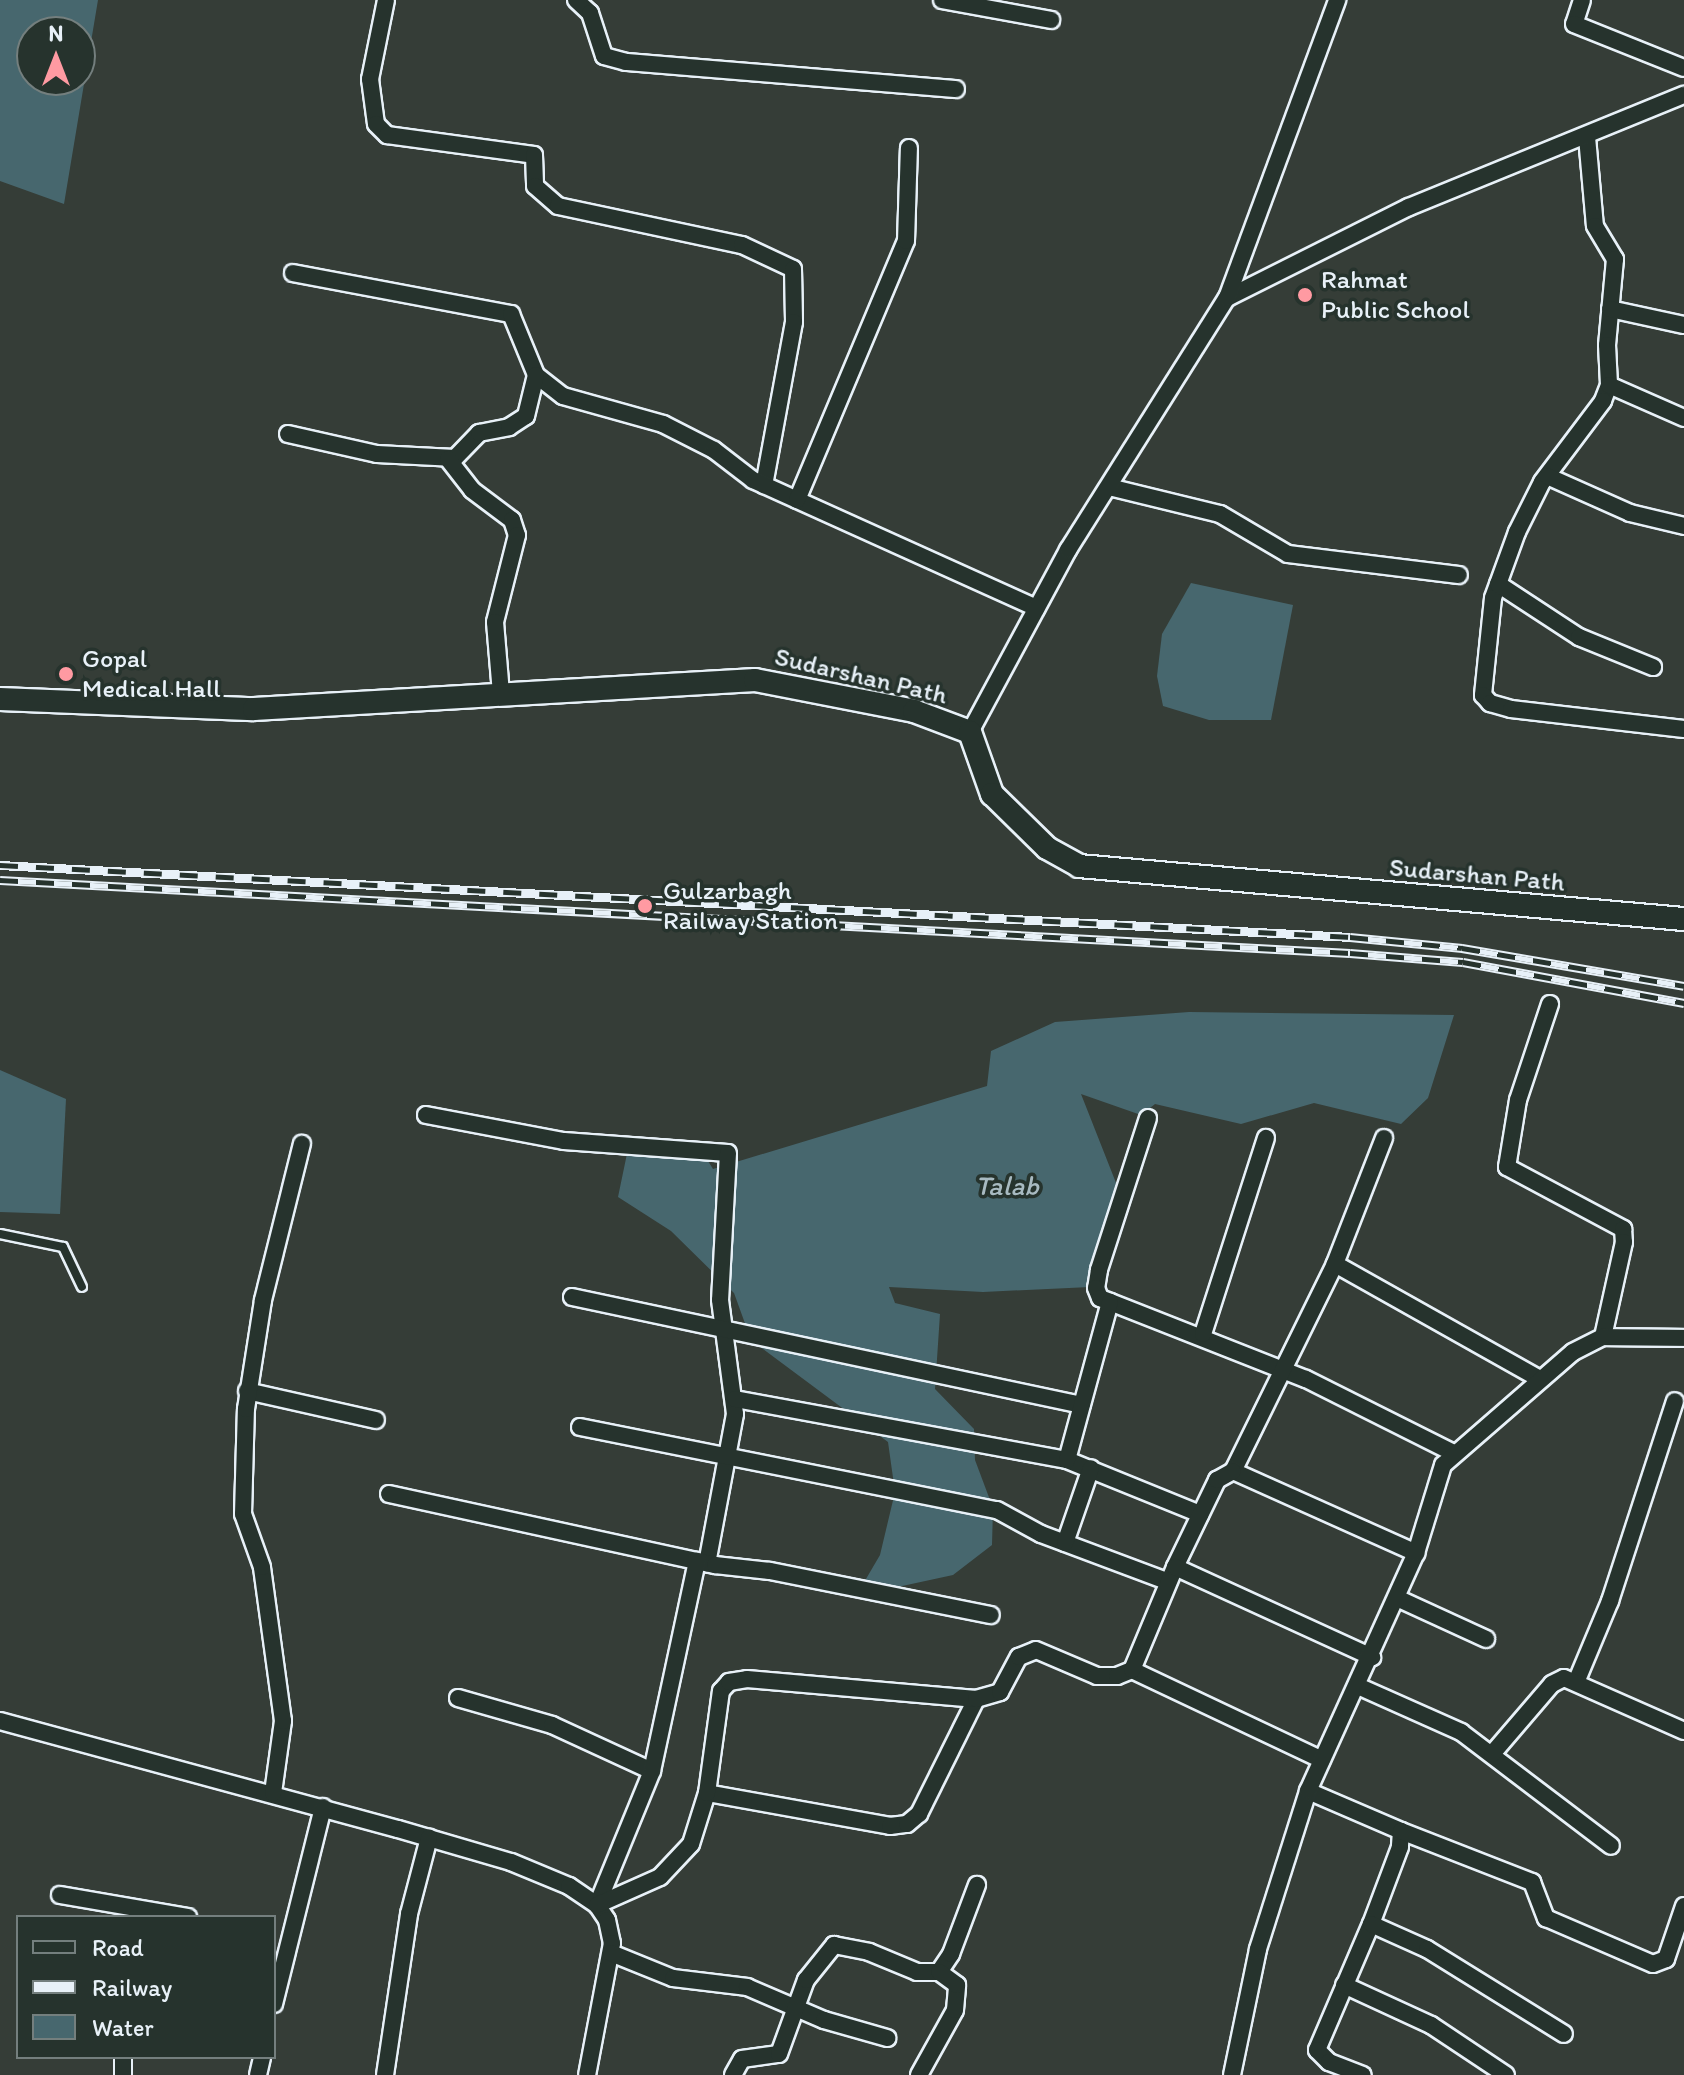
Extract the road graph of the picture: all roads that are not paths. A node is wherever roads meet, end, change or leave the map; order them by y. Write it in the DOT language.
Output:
graph roads {
  1 [pos="386,0"];
  2 [pos="576,0"];
  3 [pos="942,0"];
  4 [pos="1337,0"];
  5 [pos="1582,0"];
  6 [pos="1051,20"];
  7 [pos="1684,68"];
  8 [pos="956,89"];
  9 [pos="1684,95"];
  10 [pos="1587,137"];
  11 [pos="909,148"];
  12 [pos="293,273"];
  13 [pos="1227,298"];
  14 [pos="1610,309"];
  15 [pos="1684,325"];
  16 [pos="536,375"];
  17 [pos="1609,385"];
  18 [pos="1684,418"];
  19 [pos="288,434"];
  20 [pos="448,459"];
  21 [pos="1547,476"];
  22 [pos="764,485"];
  23 [pos="1109,487"];
  24 [pos="797,500"];
  25 [pos="1684,526"];
  26 [pos="1459,575"];
  27 [pos="1498,584"];
  28 [pos="1036,608"];
  29 [pos="1653,667"];
  30 [pos="501,693"];
  31 [pos="0,699"];
  32 [pos="1684,729"];
  33 [pos="970,732"];
  34 [pos="1684,919"];
  35 [pos="1550,1004"];
  36 [pos="426,1115"];
  37 [pos="1148,1118"];
  38 [pos="1266,1138"];
  39 [pos="1384,1138"];
  40 [pos="302,1144"];
  41 [pos="0,1234"];
  42 [pos="1335,1264"];
  43 [pos="82,1287"];
  44 [pos="572,1297"];
  45 [pos="1110,1302"];
  46 [pos="726,1328"];
  47 [pos="1203,1334"];
  48 [pos="1603,1337"];
  49 [pos="1684,1338"];
  50 [pos="1280,1368"];
  51 [pos="1540,1379"];
  52 [pos="247,1391"];
  53 [pos="735,1399"];
  54 [pos="1675,1401"];
  55 [pos="1082,1405"];
  56 [pos="376,1420"];
  57 [pos="580,1427"];
  58 [pos="1452,1452"];
  59 [pos="728,1460"];
  60 [pos="1067,1460"];
  61 [pos="1091,1468"];
  62 [pos="1233,1471"];
  63 [pos="389,1494"];
  64 [pos="1200,1514"];
  65 [pos="1065,1543"];
  66 [pos="1416,1553"];
  67 [pos="702,1562"];
  68 [pos="1171,1574"];
  69 [pos="1397,1598"];
  70 [pos="991,1615"];
  71 [pos="1486,1639"];
  72 [pos="1372,1657"];
  73 [pos="1132,1670"];
  74 [pos="1577,1680"];
  75 [pos="1360,1687"];
  76 [pos="458,1698"];
  77 [pos="976,1699"];
  78 [pos="0,1721"];
  79 [pos="1684,1731"];
  80 [pos="1492,1754"];
  81 [pos="1322,1760"];
  82 [pos="652,1771"];
  83 [pos="1308,1791"];
  84 [pos="273,1793"];
  85 [pos="707,1793"];
  86 [pos="323,1807"];
  87 [pos="1401,1831"];
  88 [pos="429,1838"];
  89 [pos="1611,1846"];
  90 [pos="977,1885"];
  91 [pos="60,1895"];
  92 [pos="597,1905"];
  93 [pos="1684,1906"];
  94 [pos="176,1915"];
  95 [pos="1371,1924"];
  96 [pos="611,1953"];
  97 [pos="279,1965"];
  98 [pos="939,1972"];
  99 [pos="1344,1985"];
  100 [pos="276,1988"];
  101 [pos="795,2008"];
  102 [pos="1564,2034"];
  103 [pos="887,2038"];
  104 [pos="385,2075"];
  105 [pos="587,2075"];
  106 [pos="733,2075"];
  107 [pos="919,2075"];
  108 [pos="1232,2075"];
  109 [pos="1363,2075"];
  110 [pos="1506,2075"];
  1 -- 22 [label="street"];
  2 -- 8 [label="street"];
  3 -- 6 [label="street"];
  4 -- 13 [label="street"];
  5 -- 7 [label="street"];
  9 -- 10 [label="street"];
  10 -- 13 [label="street"];
  10 -- 14 [label="street"];
  11 -- 24 [label="street"];
  12 -- 16 [label="street"];
  13 -- 23 [label="street"];
  14 -- 15 [label="street"];
  14 -- 17 [label="street"];
  16 -- 20 [label="street"];
  16 -- 22 [label="street"];
  17 -- 18 [label="street"];
  17 -- 21 [label="street"];
  19 -- 20 [label="street"];
  20 -- 30 [label="street"];
  21 -- 25 [label="street"];
  21 -- 27 [label="street"];
  22 -- 24 [label="street"];
  23 -- 26 [label="street"];
  23 -- 28 [label="street"];
  24 -- 28 [label="street"];
  27 -- 29 [label="street"];
  27 -- 32 [label="street"];
  28 -- 33 [label="street"];
  30 -- 31 [label="main road, Sudarshan Path"];
  30 -- 33 [label="main road, Sudarshan Path"];
  33 -- 34 [label="main road, Sudarshan Path"];
  35 -- 48 [label="street"];
  36 -- 46 [label="street"];
  37 -- 45 [label="street"];
  38 -- 47 [label="street"];
  39 -- 42 [label="street"];
  40 -- 52 [label="street"];
  41 -- 43 [label="lane"];
  42 -- 50 [label="street"];
  42 -- 51 [label="street"];
  44 -- 46 [label="street"];
  45 -- 47 [label="street"];
  45 -- 55 [label="street"];
  46 -- 53 [label="street"];
  46 -- 55 [label="street"];
  47 -- 50 [label="street"];
  48 -- 49 [label="street"];
  48 -- 51 [label="street"];
  50 -- 58 [label="street"];
  50 -- 62 [label="street"];
  51 -- 58 [label="street"];
  52 -- 56 [label="street"];
  52 -- 84 [label="street"];
  53 -- 59 [label="street"];
  53 -- 60 [label="street"];
  54 -- 74 [label="street"];
  55 -- 60 [label="street"];
  57 -- 59 [label="street"];
  58 -- 66 [label="street"];
  59 -- 65 [label="street"];
  59 -- 67 [label="street"];
  60 -- 61 [label="street"];
  61 -- 64 [label="street"];
  61 -- 65 [label="street"];
  62 -- 64 [label="street"];
  62 -- 66 [label="street"];
  63 -- 67 [label="street"];
  64 -- 68 [label="street"];
  65 -- 68 [label="street"];
  66 -- 69 [label="street"];
  67 -- 70 [label="street"];
  67 -- 82 [label="street"];
  68 -- 72 [label="street"];
  68 -- 73 [label="street"];
  69 -- 71 [label="street"];
  69 -- 72 [label="street"];
  72 -- 75 [label="street"];
  73 -- 77 [label="street"];
  73 -- 81 [label="street"];
  74 -- 79 [label="street"];
  74 -- 80 [label="street"];
  75 -- 80 [label="street"];
  75 -- 81 [label="street"];
  76 -- 82 [label="street"];
  77 -- 85 [label="street"];
  77 -- 85 [label="street"];
  78 -- 84 [label="street"];
  80 -- 89 [label="street"];
  81 -- 83 [label="street"];
  82 -- 92 [label="street"];
  83 -- 87 [label="street"];
  83 -- 108 [label="street"];
  84 -- 86 [label="street"];
  85 -- 92 [label="street"];
  86 -- 88 [label="street"];
  86 -- 97 [label="street"];
  87 -- 93 [label="street"];
  87 -- 95 [label="street"];
  88 -- 92 [label="street"];
  88 -- 104 [label="street"];
  90 -- 98 [label="street"];
  91 -- 94 [label="street"];
  92 -- 96 [label="street"];
  95 -- 99 [label="street"];
  95 -- 102 [label="street"];
  96 -- 101 [label="street"];
  96 -- 105 [label="street"];
  97 -- 100 [label="street"];
  98 -- 101 [label="street"];
  98 -- 107 [label="street"];
  99 -- 109 [label="street"];
  99 -- 110 [label="street"];
  101 -- 103 [label="street"];
  101 -- 106 [label="street"];
}
